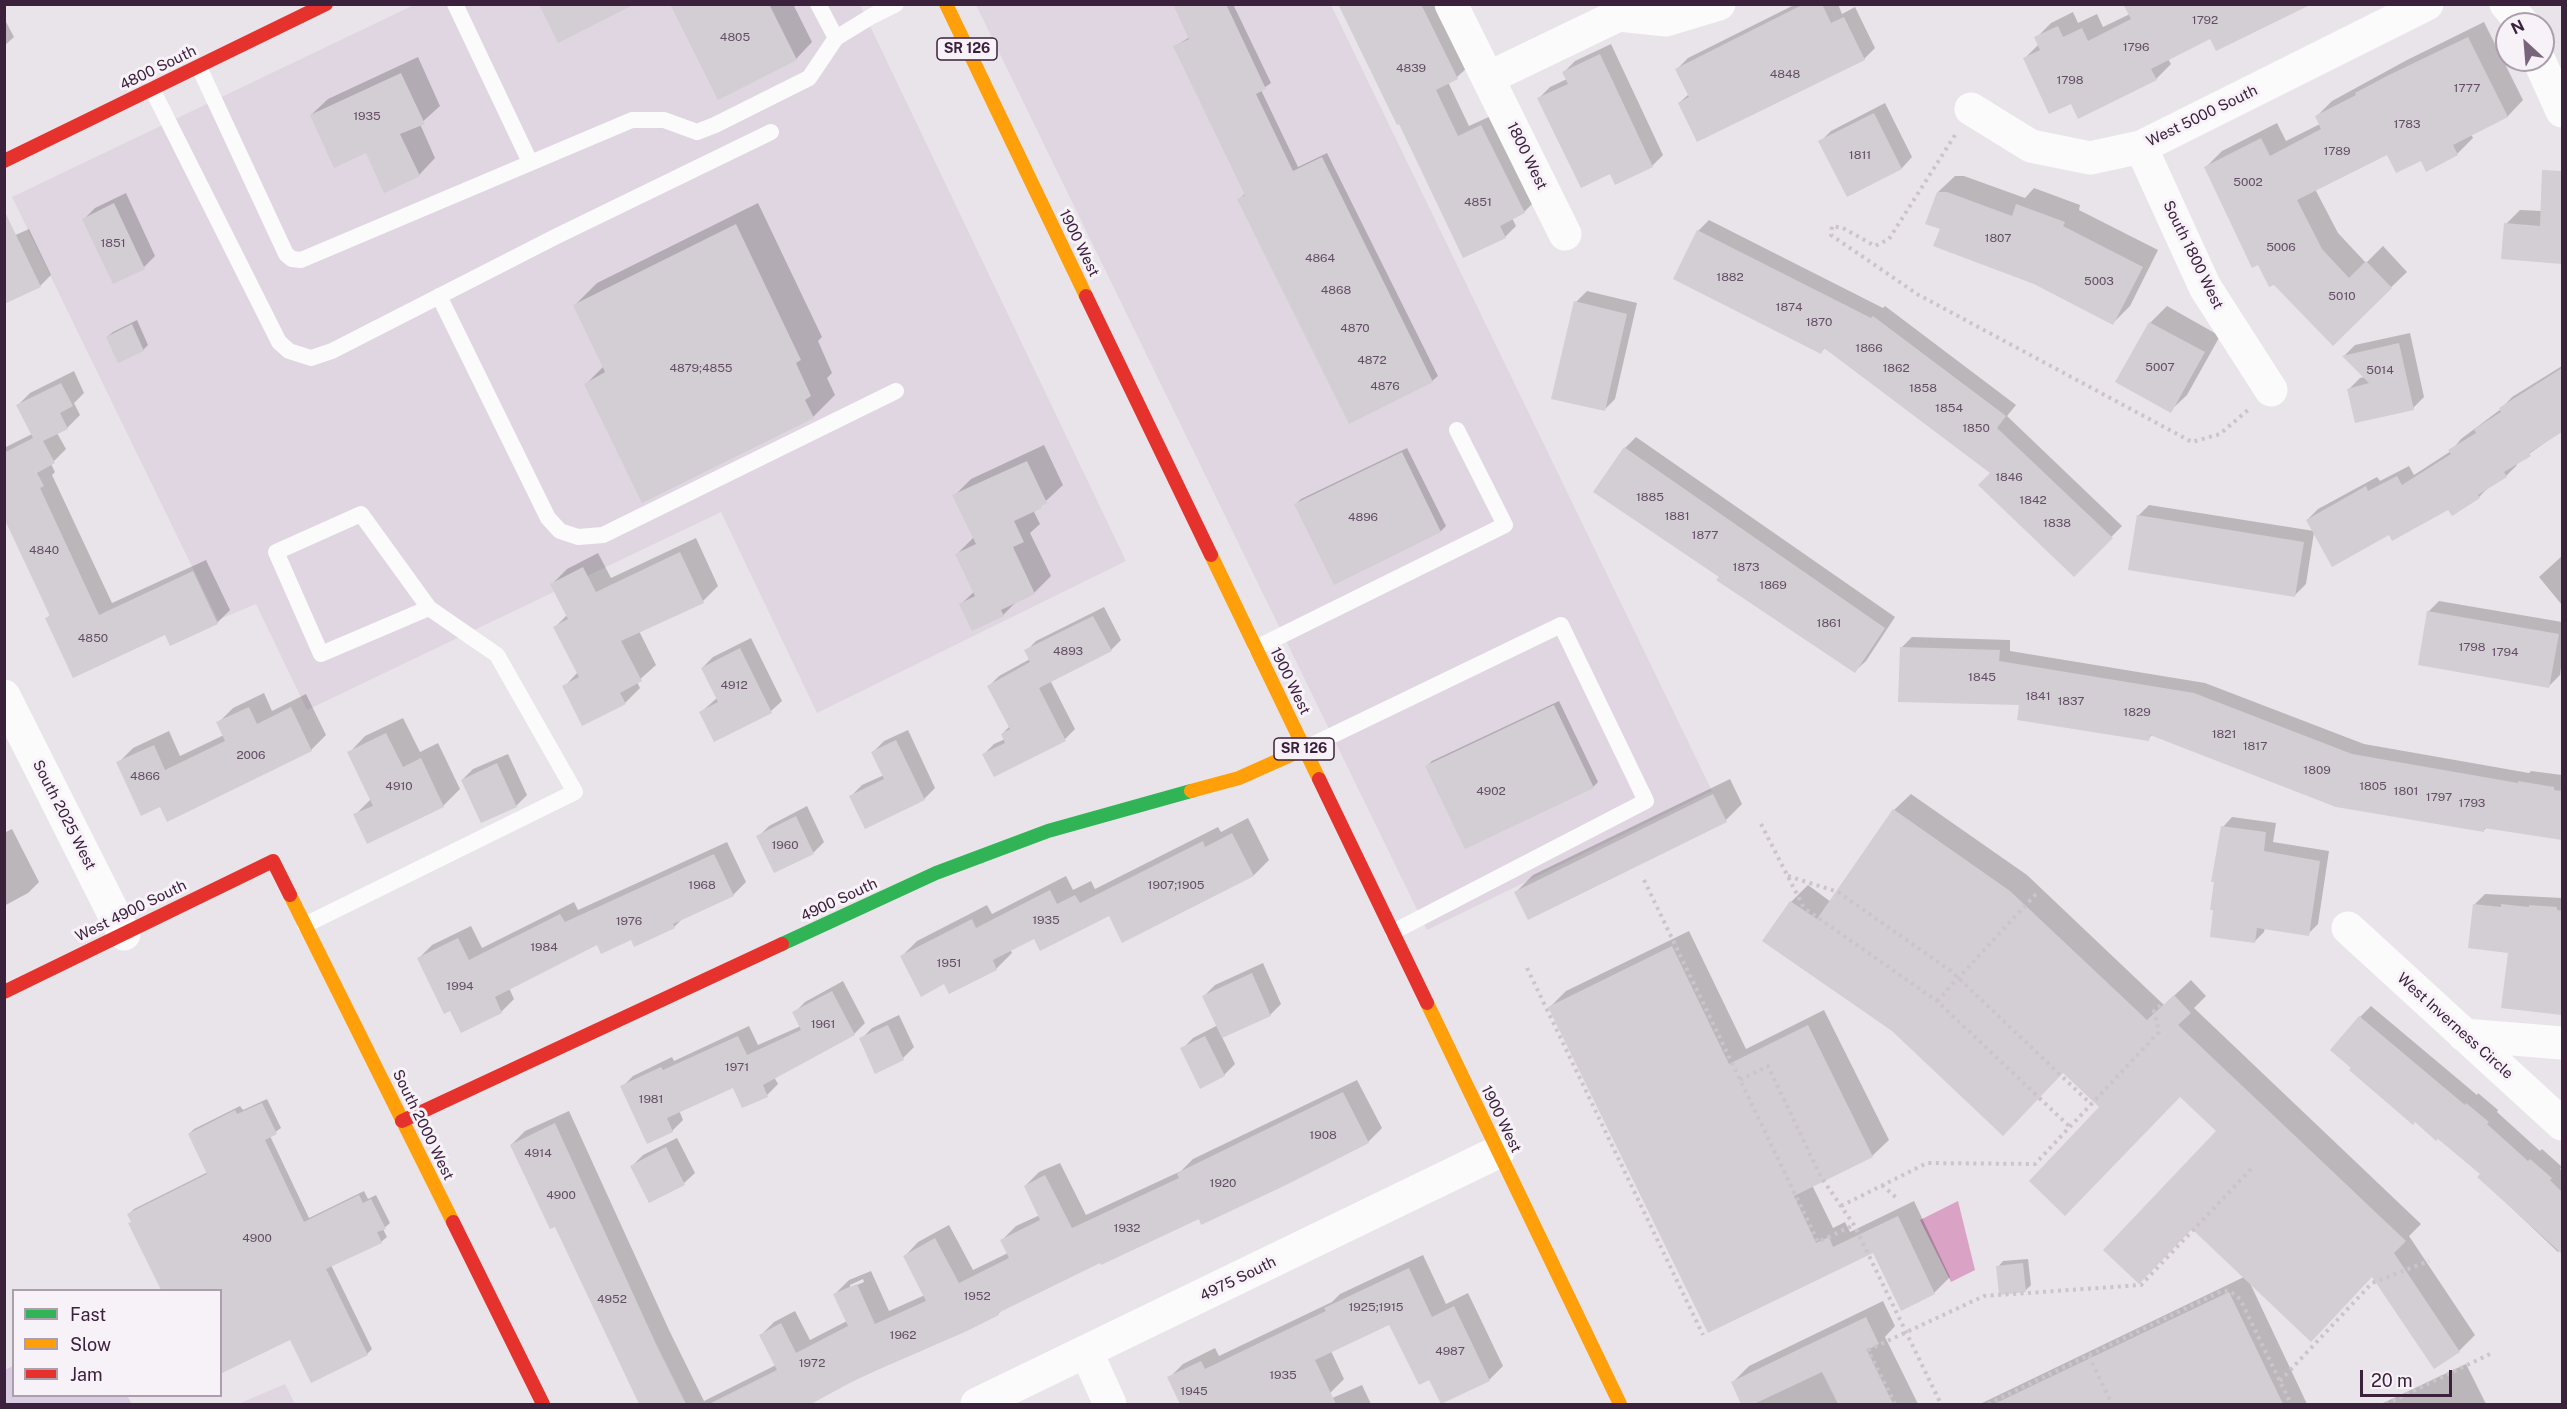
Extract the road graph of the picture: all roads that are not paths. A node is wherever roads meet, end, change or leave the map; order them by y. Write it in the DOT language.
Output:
graph roads {
  1 [pos="326,4"];
  2 [pos="455,4"];
  3 [pos="818,4"];
  4 [pos="896,4"];
  5 [pos="946,4"];
  6 [pos="1451,4"];
  7 [pos="1719,4"];
  8 [pos="2427,4"];
  9 [pos="1618,10"];
  10 [pos="836,38"];
  11 [pos="199,67"];
  12 [pos="2545,72"];
  13 [pos="1488,78"];
  14 [pos="153,89"];
  15 [pos="1971,109"];
  16 [pos="2562,111"];
  17 [pos="771,132"];
  18 [pos="2141,147"];
  19 [pos="4,162"];
  20 [pos="530,162"];
  21 [pos="1565,234"];
  22 [pos="439,296"];
  23 [pos="2271,390"];
  24 [pos="896,391"];
  25 [pos="1457,430"];
  26 [pos="429,608"];
  27 [pos="1256,648"];
  28 [pos="4,696"];
  29 [pos="1304,749"];
  30 [pos="273,861"];
  31 [pos="305,925"];
  32 [pos="2348,928"];
  33 [pos="1393,932"];
  34 [pos="123,934"];
  35 [pos="4,992"];
  36 [pos="2464,1035"];
  37 [pos="2562,1043"];
  38 [pos="402,1121"];
  39 [pos="2562,1124"];
  40 [pos="1498,1152"];
  41 [pos="1087,1353"];
  42 [pos="543,1404"];
  43 [pos="977,1404"];
  44 [pos="1110,1404"];
  45 [pos="1620,1404"];
  1 -- 11 [label="main road, 4800 South"];
  2 -- 20 [label="lane"];
  3 -- 10 [label="lane"];
  4 -- 10 [label="lane"];
  5 -- 27 [label="main road, 1900 West / SR 126"];
  6 -- 13 [label="street, 1800 West"];
  7 -- 9 [label="street"];
  8 -- 18 [label="street, West 5000 South"];
  9 -- 13 [label="street"];
  10 -- 20 [label="lane"];
  11 -- 14 [label="main road, 4800 South"];
  11 -- 20 [label="lane"];
  12 -- 16 [label="street"];
  13 -- 21 [label="street, 1800 West"];
  14 -- 19 [label="main road, 4800 South"];
  14 -- 22 [label="lane"];
  15 -- 18 [label="street, West 5000 South"];
  17 -- 22 [label="lane"];
  18 -- 23 [label="street, South 1800 West"];
  22 -- 24 [label="lane"];
  25 -- 27 [label="lane"];
  26 -- 26 [label="lane"];
  26 -- 31 [label="lane"];
  27 -- 29 [label="main road, 1900 West / SR 126"];
  28 -- 34 [label="street, South 2025 West"];
  29 -- 33 [label="main road, 1900 West / SR 126"];
  29 -- 33 [label="lane"];
  29 -- 38 [label="main road, 4900 South"];
  30 -- 31 [label="main road, South 2000 West"];
  30 -- 34 [label="main road, West 4900 South"];
  31 -- 38 [label="main road, South 2000 West"];
  32 -- 36 [label="street, West Inverness Circle"];
  33 -- 40 [label="main road, 1900 West / SR 126"];
  34 -- 35 [label="main road, West 4900 South"];
  36 -- 37 [label="street"];
  36 -- 39 [label="street, West Inverness Circle"];
  38 -- 42 [label="main road, South 2000 West"];
  40 -- 41 [label="street, 4975 South"];
  40 -- 45 [label="main road, 1900 West / SR 126"];
  41 -- 43 [label="street, 4975 South"];
  41 -- 44 [label="street"];
}
